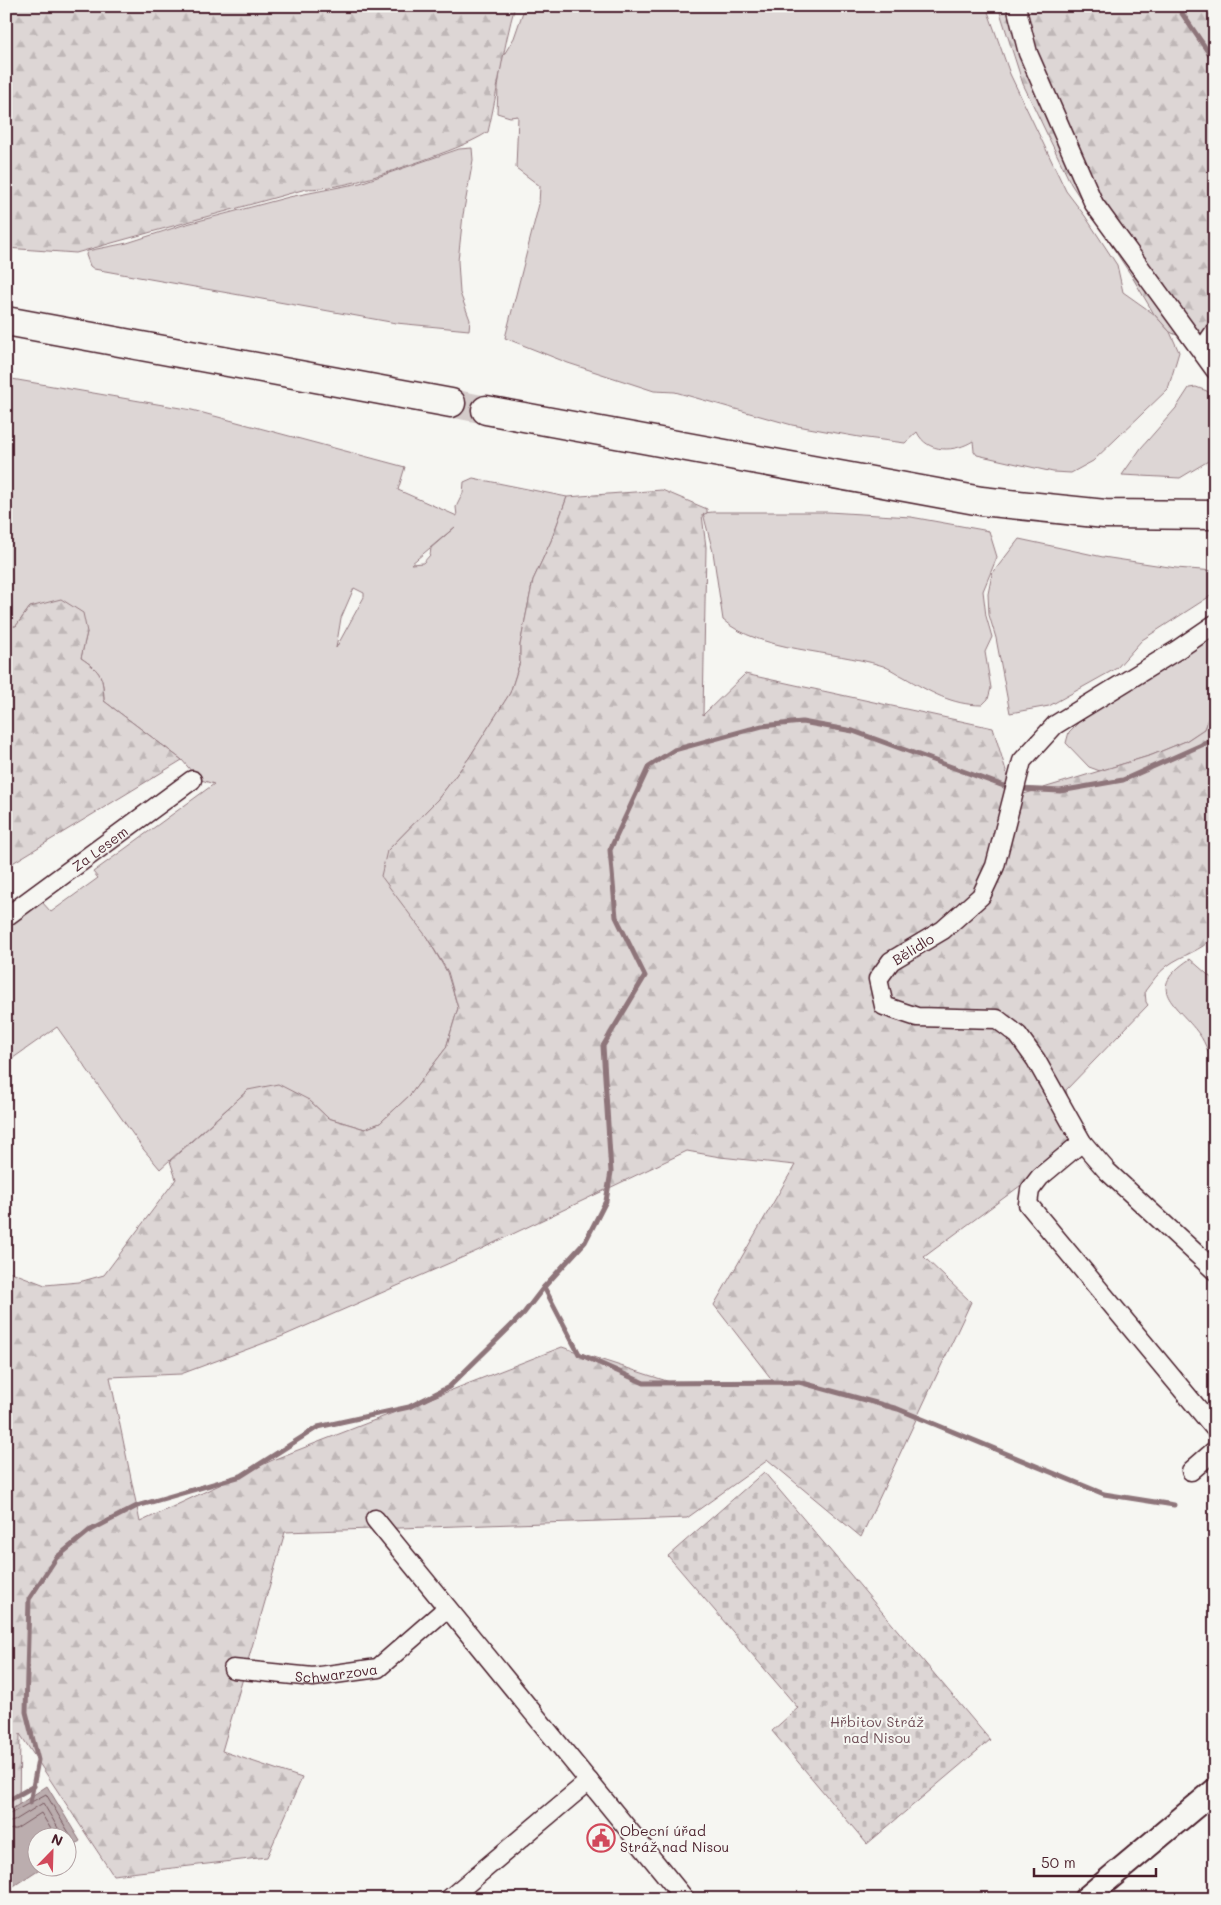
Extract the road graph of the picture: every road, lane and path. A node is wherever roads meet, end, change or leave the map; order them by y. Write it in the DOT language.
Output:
graph roads {
  1 [pos="1016,6"];
  2 [pos="6,321"];
  3 [pos="1215,331"];
  4 [pos="1202,350"];
  5 [pos="1215,370"];
  6 [pos="451,403"];
  7 [pos="486,410"];
  8 [pos="1215,515"];
  9 [pos="1215,624"];
  10 [pos="192,780"];
  11 [pos="6,917"];
  12 [pos="1082,1142"];
  13 [pos="1215,1271"];
  14 [pos="1215,1429"];
  15 [pos="1215,1450"];
  16 [pos="1191,1471"];
  17 [pos="375,1519"];
  18 [pos="447,1608"];
  19 [pos="233,1669"];
  20 [pos="589,1781"];
  21 [pos="1215,1790"];
  22 [pos="449,1899"];
  23 [pos="685,1899"];
  24 [pos="1085,1899"];
  1 -- 4 [label="street"];
  2 -- 6 [label="main road"];
  3 -- 4 [label="street"];
  4 -- 5 [label="street"];
  7 -- 8 [label="main road"];
  9 -- 12 [label="street, Bělidlo"];
  10 -- 11 [label="street, Za Lesem"];
  12 -- 13 [label="street, Bělidlo"];
  12 -- 14 [label="street"];
  15 -- 16 [label="street"];
  17 -- 18 [label="street"];
  18 -- 19 [label="street, Schwarzova"];
  18 -- 20 [label="street"];
  20 -- 22 [label="street"];
  20 -- 23 [label="street"];
  21 -- 24 [label="street"];
}
